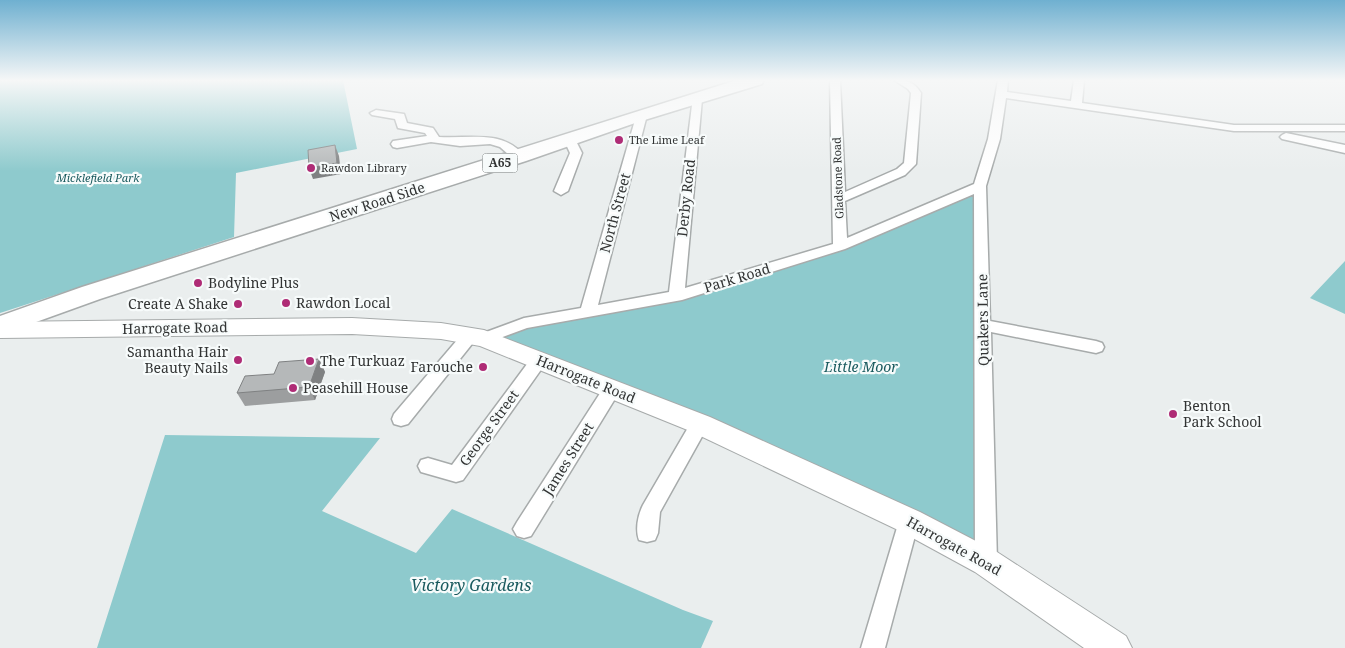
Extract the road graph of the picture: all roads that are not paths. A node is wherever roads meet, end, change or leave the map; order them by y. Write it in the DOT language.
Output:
graph roads {
  1 [pos="660,110"];
  2 [pos="696,110"];
  3 [pos="837,110"];
  4 [pos="915,110"];
  5 [pos="998,110"];
  6 [pos="1112,110"];
  7 [pos="376,114"];
  8 [pos="641,116"];
  9 [pos="1234,128"];
  10 [pos="1345,128"];
  11 [pos="434,138"];
  12 [pos="570,140"];
  13 [pos="398,144"];
  14 [pos="1345,149"];
  15 [pos="519,157"];
  16 [pos="980,186"];
  17 [pos="561,191"];
  18 [pos="839,199"];
  19 [pos="840,246"];
  20 [pos="676,296"];
  21 [pos="588,311"];
  22 [pos="984,325"];
  23 [pos="0,328"];
  24 [pos="477,337"];
  25 [pos="1096,347"];
  26 [pos="539,360"];
  27 [pos="612,389"];
  28 [pos="401,419"];
  29 [pos="700,424"];
  30 [pos="428,466"];
  31 [pos="909,521"];
  32 [pos="524,530"];
  33 [pos="646,533"];
  34 [pos="986,562"];
  35 [pos="873,648"];
  36 [pos="1114,648"];
  1 -- 8 [label="main road, New Road Side / A65"];
  2 -- 20 [label="street, Derby Road"];
  3 -- 18 [label="street, Gladstone Road"];
  4 -- 18 [label="street"];
  5 -- 16 [label="street, Quakers Lane"];
  6 -- 9 [label="street"];
  7 -- 11 [label="street"];
  8 -- 12 [label="main road, New Road Side / A65"];
  8 -- 21 [label="street, North Street"];
  9 -- 10 [label="street"];
  9 -- 14 [label="street"];
  11 -- 13 [label="street"];
  11 -- 15 [label="street"];
  12 -- 15 [label="main road, New Road Side / A65"];
  12 -- 17 [label="street"];
  15 -- 23 [label="main road, New Road Side / A65"];
  16 -- 19 [label="street, Park Road"];
  16 -- 22 [label="street, Quakers Lane"];
  18 -- 19 [label="street, Gladstone Road"];
  19 -- 20 [label="street, Park Road"];
  20 -- 21 [label="street, Park Road"];
  21 -- 24 [label="street, Park Road"];
  22 -- 25 [label="street"];
  22 -- 34 [label="street, Quakers Lane"];
  23 -- 24 [label="main road, Harrogate Road"];
  24 -- 26 [label="main road, Harrogate Road"];
  24 -- 28 [label="street"];
  26 -- 27 [label="main road, Harrogate Road"];
  26 -- 30 [label="street, George Street"];
  27 -- 29 [label="main road, Harrogate Road"];
  27 -- 32 [label="street, James Street"];
  29 -- 31 [label="main road, Harrogate Road"];
  29 -- 33 [label="street"];
  31 -- 34 [label="main road, Harrogate Road"];
  31 -- 35 [label="street"];
  34 -- 36 [label="main road, Harrogate Road"];
}
